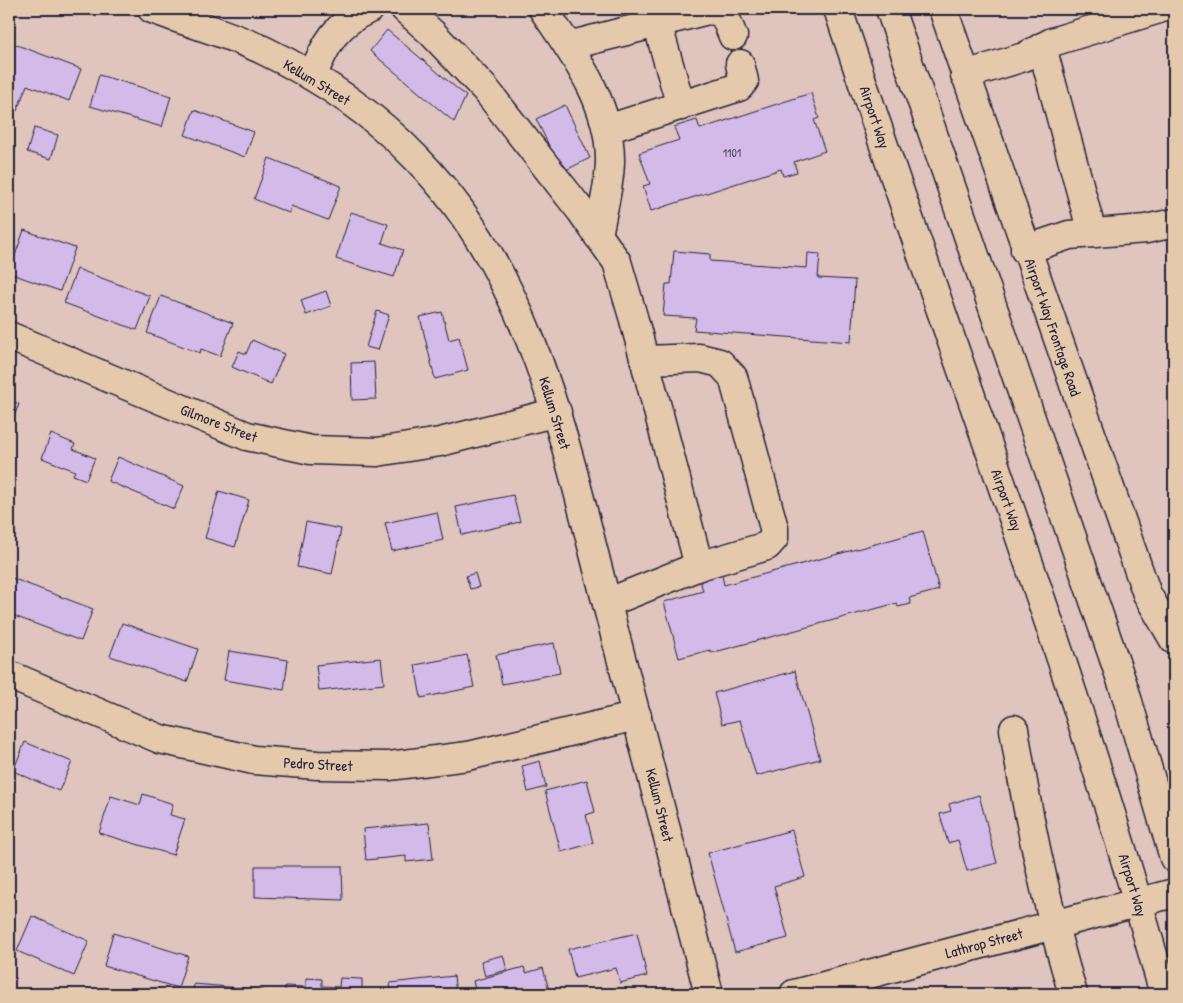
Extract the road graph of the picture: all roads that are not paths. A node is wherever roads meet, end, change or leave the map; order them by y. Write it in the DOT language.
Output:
graph roads {
  1 [pos="152,9"];
  2 [pos="369,9"];
  3 [pos="405,9"];
  4 [pos="542,9"];
  5 [pos="838,9"];
  6 [pos="890,9"];
  7 [pos="943,9"];
  8 [pos="1159,9"];
  9 [pos="657,23"];
  10 [pos="733,36"];
  11 [pos="568,46"];
  12 [pos="1042,47"];
  13 [pos="740,64"];
  14 [pos="965,75"];
  15 [pos="312,76"];
  16 [pos="681,106"];
  17 [pos="607,129"];
  18 [pos="1174,223"];
  19 [pos="1092,233"];
  20 [pos="598,236"];
  21 [pos="1026,250"];
  22 [pos="9,336"];
  23 [pos="645,360"];
  24 [pos="557,412"];
  25 [pos="699,566"];
  26 [pos="607,603"];
  27 [pos="1174,640"];
  28 [pos="9,675"];
  29 [pos="637,716"];
  30 [pos="1014,729"];
  31 [pos="1174,858"];
  32 [pos="1174,893"];
  33 [pos="1139,903"];
  34 [pos="1052,925"];
  35 [pos="710,994"];
  36 [pos="794,994"];
  37 [pos="1073,994"];
  38 [pos="1164,994"];
  1 -- 15 [label="street, Kellum Street"];
  2 -- 15 [label="street"];
  3 -- 20 [label="street"];
  4 -- 11 [label="street"];
  5 -- 33 [label="street, Airport Way"];
  6 -- 31 [label="street"];
  7 -- 14 [label="street, Airport Way Frontage Road"];
  8 -- 12 [label="street"];
  9 -- 10 [label="street"];
  9 -- 11 [label="street"];
  9 -- 16 [label="street"];
  11 -- 17 [label="street"];
  12 -- 14 [label="street"];
  12 -- 19 [label="street"];
  13 -- 16 [label="street"];
  14 -- 21 [label="street, Airport Way Frontage Road"];
  15 -- 24 [label="street, Kellum Street"];
  16 -- 17 [label="street"];
  17 -- 20 [label="street"];
  18 -- 19 [label="street"];
  19 -- 21 [label="street"];
  20 -- 23 [label="street"];
  21 -- 27 [label="street, Airport Way Frontage Road"];
  22 -- 24 [label="street, Gilmore Street"];
  23 -- 25 [label="street"];
  23 -- 25 [label="street"];
  24 -- 26 [label="street, Kellum Street"];
  25 -- 26 [label="street"];
  26 -- 29 [label="street, Kellum Street"];
  28 -- 29 [label="street, Pedro Street"];
  29 -- 35 [label="street, Kellum Street"];
  30 -- 34 [label="street"];
  32 -- 33 [label="street, Lathrop Street"];
  33 -- 34 [label="street, Lathrop Street"];
  33 -- 38 [label="street, Airport Way"];
  34 -- 36 [label="street, Lathrop Street"];
  34 -- 37 [label="street"];
}
